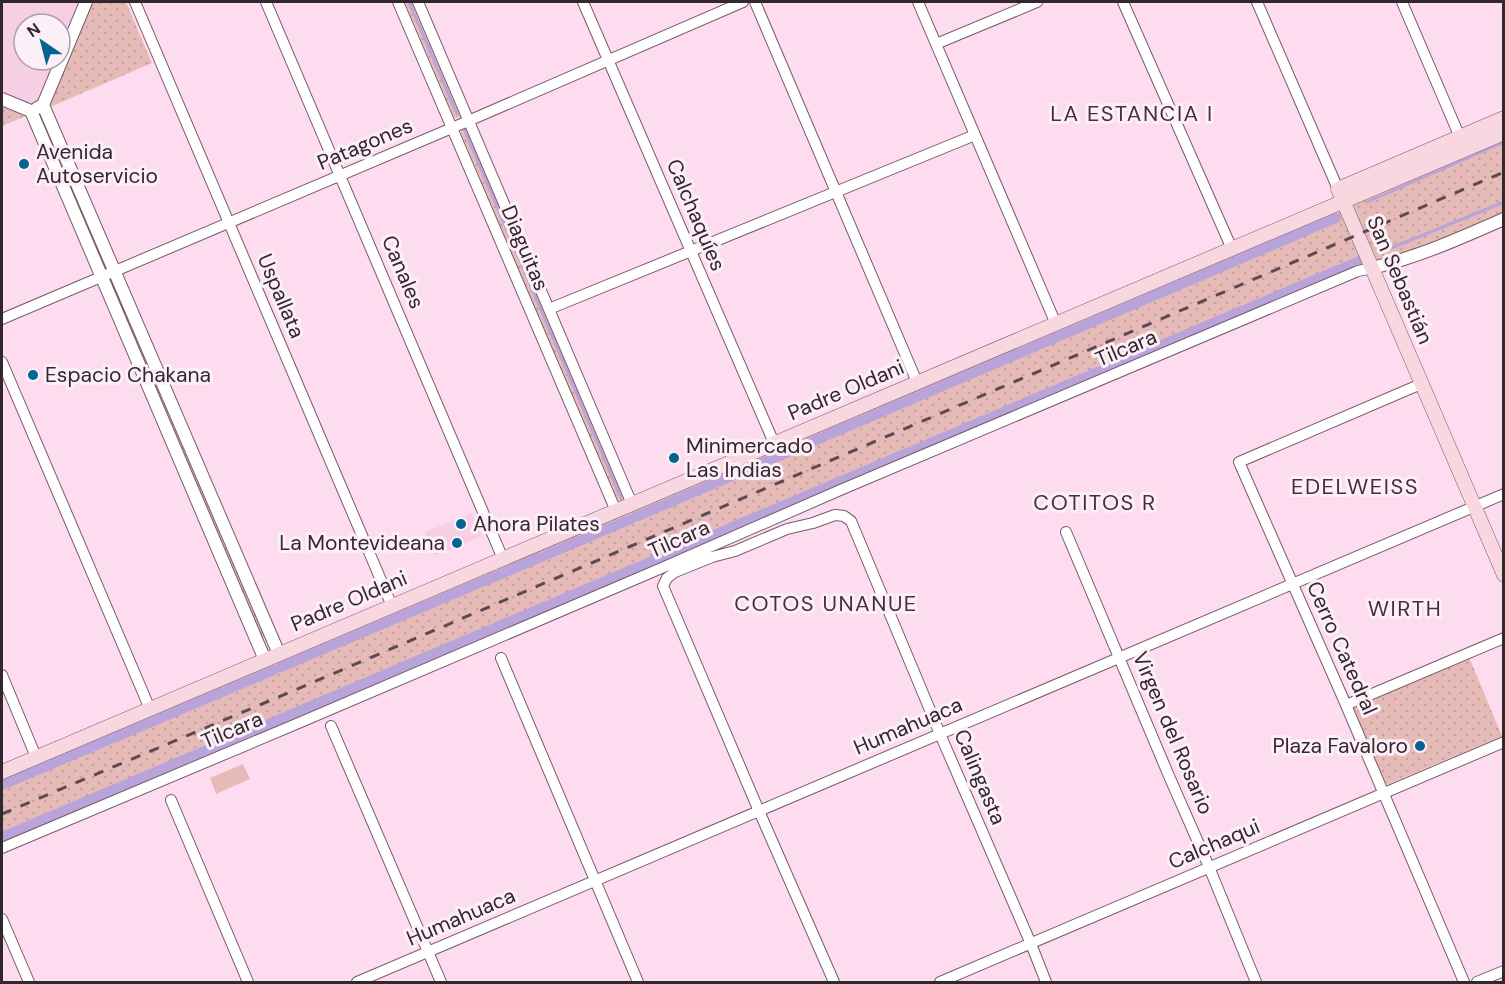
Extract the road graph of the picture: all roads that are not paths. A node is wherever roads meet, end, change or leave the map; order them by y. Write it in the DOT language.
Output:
graph roads {
  1 [pos="86,2"];
  2 [pos="135,2"];
  3 [pos="266,2"];
  4 [pos="398,2"];
  5 [pos="418,2"];
  6 [pos="583,2"];
  7 [pos="743,2"];
  8 [pos="755,2"];
  9 [pos="918,2"];
  10 [pos="1037,2"];
  11 [pos="1123,2"];
  12 [pos="1257,2"];
  13 [pos="1402,2"];
  14 [pos="936,44"];
  15 [pos="609,60"];
  16 [pos="2,99"];
  17 [pos="43,105"];
  18 [pos="31,111"];
  19 [pos="1503,118"];
  20 [pos="468,121"];
  21 [pos="452,128"];
  22 [pos="1503,133"];
  23 [pos="975,135"];
  24 [pos="1462,143"];
  25 [pos="340,175"];
  26 [pos="836,191"];
  27 [pos="1341,195"];
  28 [pos="1503,219"];
  29 [pos="229,223"];
  30 [pos="1232,249"];
  31 [pos="690,251"];
  32 [pos="1372,268"];
  33 [pos="114,271"];
  34 [pos="102,277"];
  35 [pos="549,309"];
  36 [pos="2,319"];
  37 [pos="1056,324"];
  38 [pos="2,362"];
  39 [pos="917,382"];
  40 [pos="1421,384"];
  41 [pos="774,443"];
  42 [pos="1503,494"];
  43 [pos="632,504"];
  44 [pos="1474,506"];
  45 [pos="616,511"];
  46 [pos="851,520"];
  47 [pos="1066,532"];
  48 [pos="503,559"];
  49 [pos="1503,575"];
  50 [pos="1293,583"];
  51 [pos="392,606"];
  52 [pos="1503,638"];
  53 [pos="272,657"];
  54 [pos="1119,657"];
  55 [pos="501,658"];
  56 [pos="2,675"];
  57 [pos="1346,705"];
  58 [pos="150,709"];
  59 [pos="331,726"];
  60 [pos="940,734"];
  61 [pos="1503,742"];
  62 [pos="36,757"];
  63 [pos="2,772"];
  64 [pos="1383,793"];
  65 [pos="171,800"];
  66 [pos="759,811"];
  67 [pos="2,848"];
  68 [pos="1209,867"];
  69 [pos="596,882"];
  70 [pos="2,919"];
  71 [pos="1031,944"];
  72 [pos="428,952"];
  73 [pos="1503,971"];
  74 [pos="29,982"];
  75 [pos="248,982"];
  76 [pos="357,982"];
  77 [pos="441,982"];
  78 [pos="638,982"];
  79 [pos="834,982"];
  80 [pos="940,982"];
  81 [pos="1046,982"];
  82 [pos="1256,982"];
  83 [pos="1464,982"];
  84 [pos="1477,982"];
  1 -- 17 [label="street"];
  2 -- 29 [label="street, Uspallata"];
  3 -- 25 [label="street, Canales"];
  4 -- 21 [label="street, Diaguitas"];
  5 -- 20 [label="street, Diaguitas"];
  6 -- 15 [label="street, Calchaquíes"];
  7 -- 15 [label="street, Patagones"];
  8 -- 26 [label="street"];
  9 -- 14 [label="street"];
  10 -- 14 [label="street"];
  11 -- 30 [label="street"];
  12 -- 27 [label="street, San Sebastián"];
  13 -- 24 [label="street"];
  14 -- 23 [label="street"];
  15 -- 20 [label="street, Patagones"];
  15 -- 31 [label="street, Calchaquíes"];
  16 -- 18 [label="street"];
  17 -- 18 [label="street"];
  17 -- 33 [label="street"];
  18 -- 34 [label="street"];
  19 -- 24 [label="main road"];
  20 -- 21 [label="street, Patagones"];
  20 -- 35 [label="street, Diaguitas"];
  21 -- 25 [label="street, Patagones"];
  21 -- 45 [label="street, Diaguitas"];
  22 -- 24 [label="main road"];
  23 -- 26 [label="street"];
  23 -- 37 [label="street"];
  24 -- 27 [label="main road, Padre Oldani"];
  25 -- 29 [label="street, Patagones"];
  25 -- 48 [label="street, Canales"];
  26 -- 31 [label="street"];
  26 -- 39 [label="street"];
  27 -- 30 [label="main road, Padre Oldani"];
  27 -- 32 [label="main road, San Sebastián"];
  28 -- 32 [label="street"];
  29 -- 33 [label="street, Patagones"];
  29 -- 51 [label="street, Uspallata"];
  30 -- 37 [label="main road, Padre Oldani"];
  31 -- 35 [label="street"];
  31 -- 41 [label="street, Calchaquíes"];
  32 -- 40 [label="main road, San Sebastián"];
  32 -- 67 [label="street, Tilcara"];
  33 -- 34 [label="street, Patagones"];
  33 -- 53 [label="street"];
  34 -- 36 [label="street, Patagones"];
  34 -- 53 [label="street"];
  35 -- 43 [label="street, Diaguitas"];
  37 -- 39 [label="main road, Padre Oldani"];
  38 -- 58 [label="street"];
  39 -- 41 [label="main road, Padre Oldani"];
  40 -- 44 [label="main road, San Sebastián"];
  40 -- 50 [label="street, Cerro Catedral"];
  41 -- 43 [label="main road, Padre Oldani"];
  42 -- 44 [label="street, Humahuaca"];
  43 -- 45 [label="main road, Padre Oldani"];
  44 -- 49 [label="main road, San Sebastián"];
  44 -- 50 [label="street, Humahuaca"];
  45 -- 48 [label="main road, Padre Oldani"];
  46 -- 60 [label="street, Calingasta"];
  46 -- 66 [label="street, Tilcara"];
  47 -- 54 [label="street, Virgen del Rosario"];
  48 -- 51 [label="main road, Padre Oldani"];
  50 -- 54 [label="street, Humahuaca"];
  50 -- 57 [label="street, Cerro Catedral"];
  51 -- 53 [label="main road, Padre Oldani"];
  52 -- 57 [label="street"];
  53 -- 58 [label="main road, Padre Oldani"];
  54 -- 60 [label="street, Humahuaca"];
  54 -- 68 [label="street, Virgen del Rosario"];
  55 -- 69 [label="street"];
  56 -- 62 [label="street"];
  57 -- 64 [label="street, Cerro Catedral"];
  58 -- 62 [label="main road, Padre Oldani"];
  59 -- 72 [label="street"];
  60 -- 66 [label="street, Humahuaca"];
  60 -- 71 [label="street, Calingasta"];
  61 -- 64 [label="street, Calchaqui"];
  62 -- 63 [label="main road, Padre Oldani"];
  64 -- 68 [label="street, Calchaqui"];
  64 -- 83 [label="street, Cerro Catedral"];
  65 -- 75 [label="street"];
  66 -- 69 [label="street, Humahuaca"];
  66 -- 79 [label="street"];
  68 -- 71 [label="street, Calchaqui"];
  68 -- 82 [label="street, Virgen del Rosario"];
  69 -- 72 [label="street, Humahuaca"];
  69 -- 78 [label="street"];
  70 -- 74 [label="street"];
  71 -- 80 [label="street, Calchaqui"];
  71 -- 81 [label="street, Calingasta"];
  72 -- 76 [label="street, Humahuaca"];
  72 -- 77 [label="street"];
  73 -- 84 [label="street"];
}
